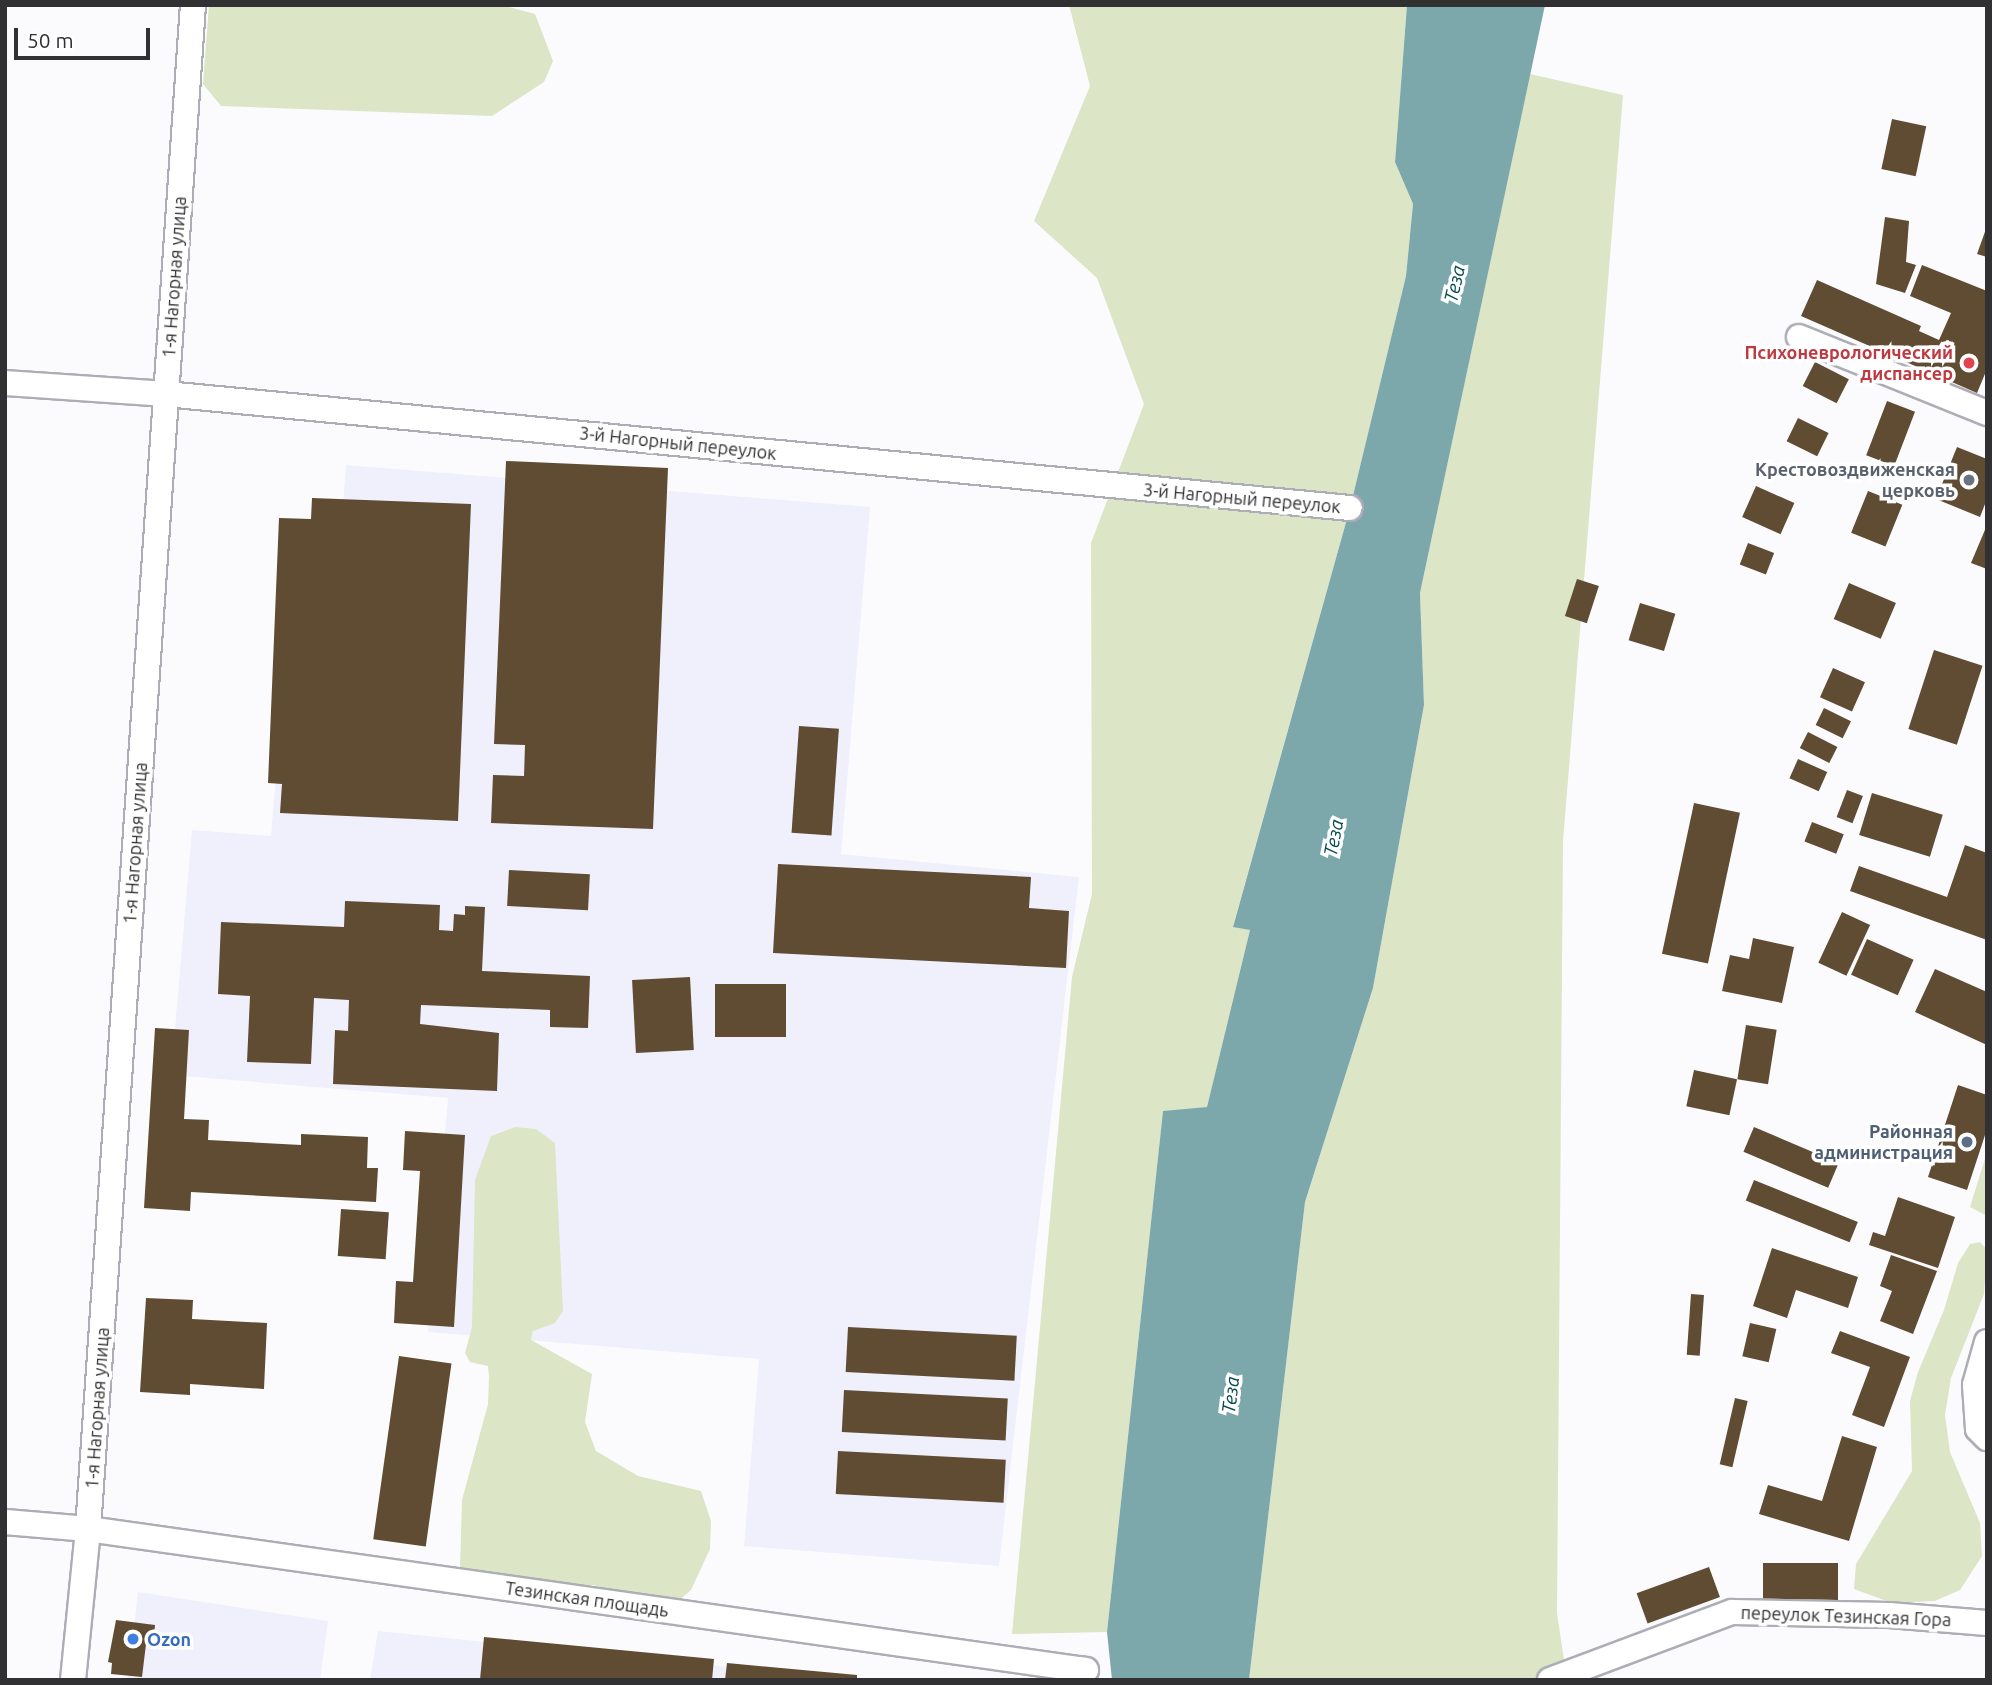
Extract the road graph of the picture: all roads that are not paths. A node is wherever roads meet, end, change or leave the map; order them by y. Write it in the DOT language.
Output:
graph roads {
  1 [pos="192,5"];
  2 [pos="1799,337"];
  3 [pos="5,383"];
  4 [pos="166,394"];
  5 [pos="1987,413"];
  6 [pos="1350,508"];
  7 [pos="1987,1342"];
  8 [pos="1987,1438"];
  9 [pos="5,1522"];
  10 [pos="88,1528"];
  11 [pos="1987,1623"];
  12 [pos="1086,1670"];
  13 [pos="73,1680"];
  14 [pos="1550,1680"];
  1 -- 4 [label="street, 1-я Нагорная улица"];
  2 -- 5 [label="street"];
  3 -- 4 [label="street, 3-й Нагорный переулок"];
  4 -- 6 [label="street, 3-й Нагорный переулок"];
  4 -- 10 [label="street, 1-я Нагорная улица"];
  7 -- 8 [label="street"];
  9 -- 10 [label="street, Тезинская площадь"];
  10 -- 12 [label="street, Тезинская площадь"];
  10 -- 13 [label="street, 1-я Нагорная улица"];
  11 -- 14 [label="street, переулок Тезинская Гора"];
}
